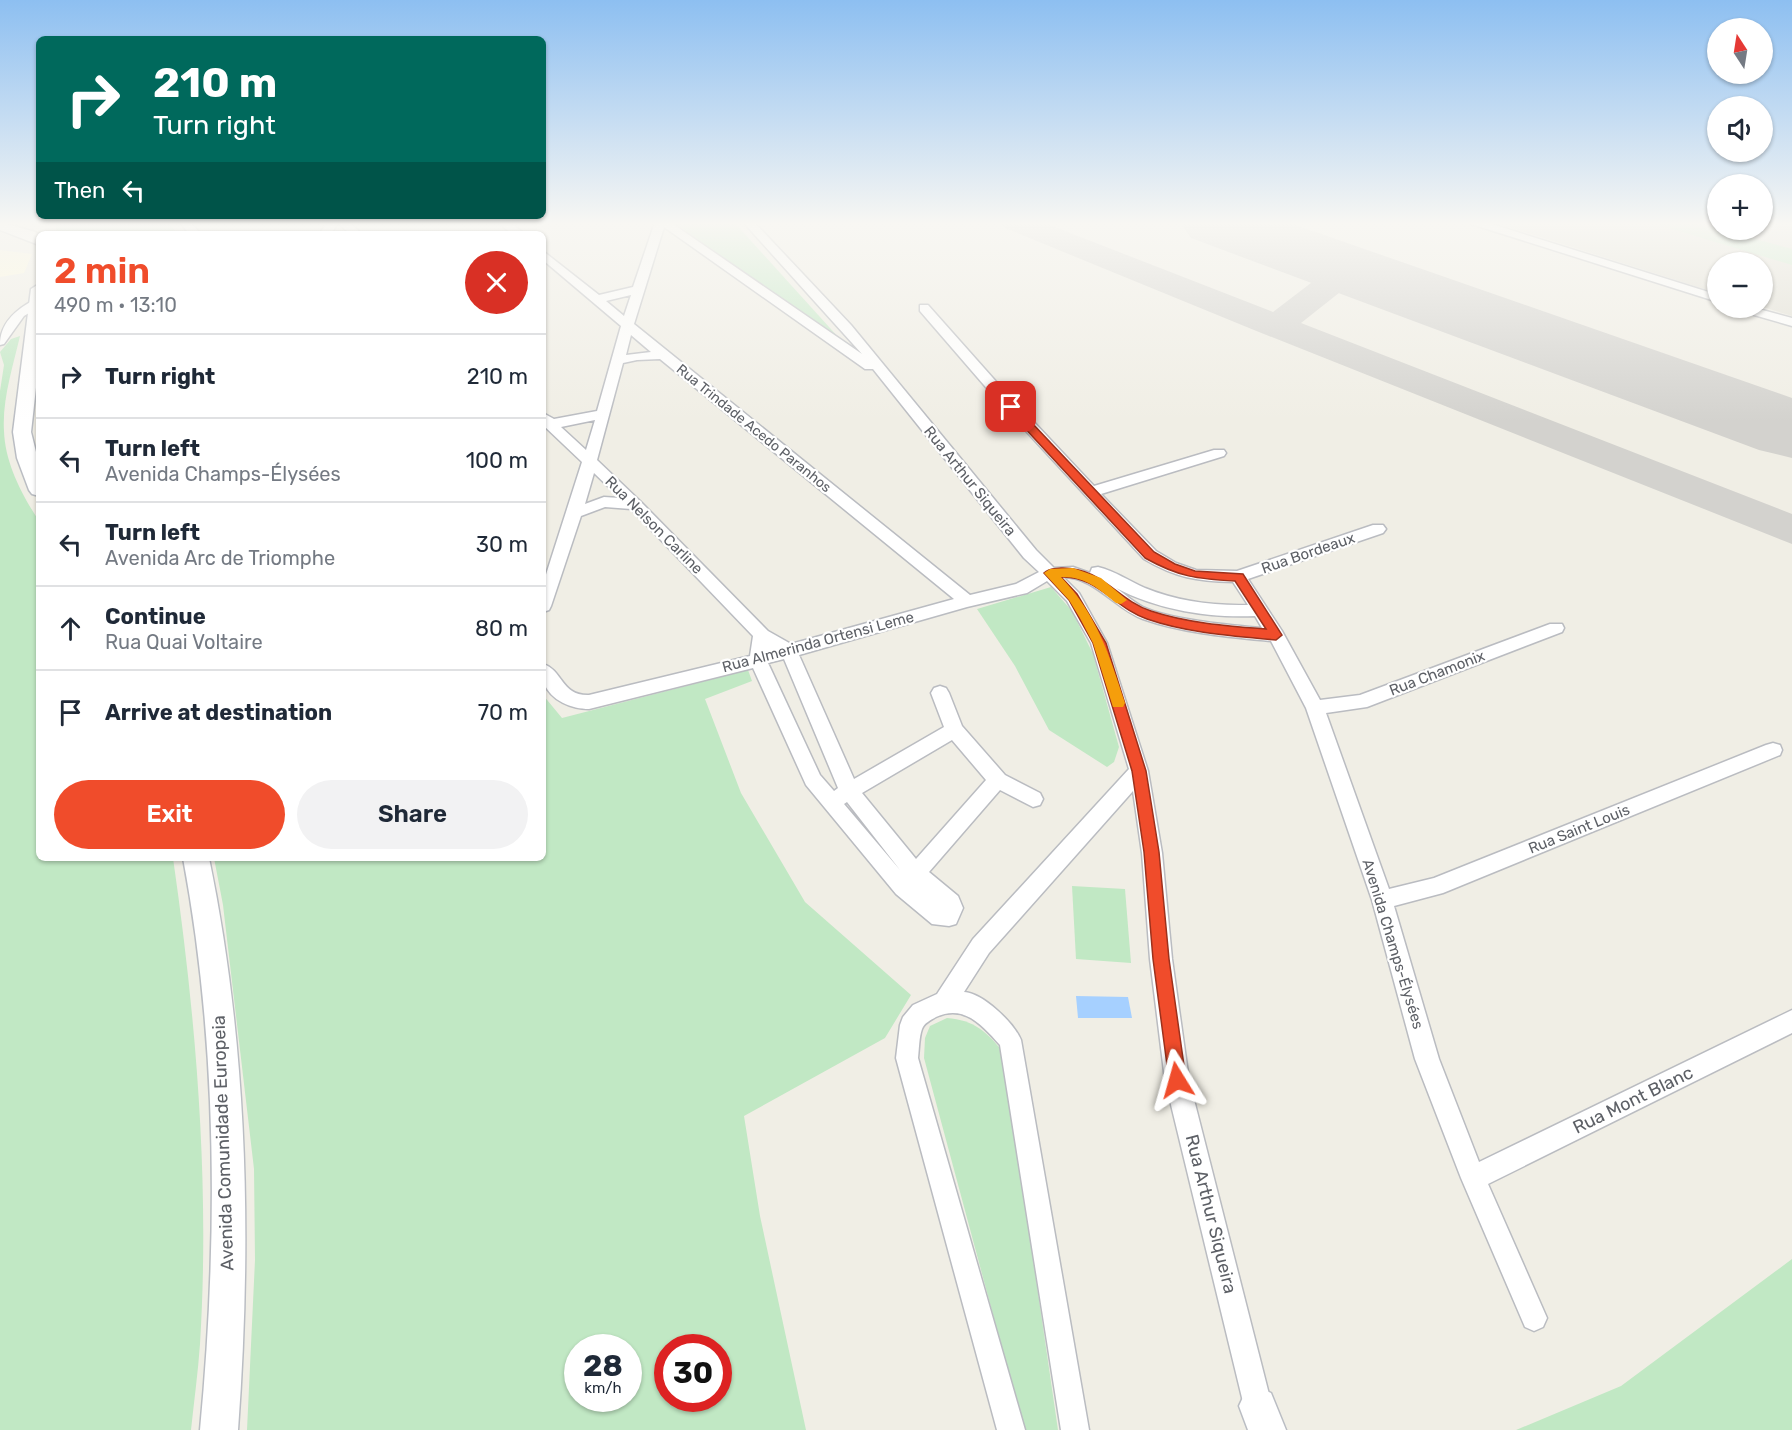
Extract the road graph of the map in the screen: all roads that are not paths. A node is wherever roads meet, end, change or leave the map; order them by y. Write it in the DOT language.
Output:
graph roads {
  1 [pos="586,289"];
  2 [pos="639,289"];
  3 [pos="760,289"];
  4 [pos="810,289"];
  5 [pos="1686,289"];
  6 [pos="1707,296"];
  7 [pos="598,298"];
  8 [pos="36,299"];
  9 [pos="924,308"];
  10 [pos="36,310"];
  11 [pos="1773,316"];
  12 [pos="1792,322"];
  13 [pos="627,323"];
  14 [pos="33,330"];
  15 [pos="1,340"];
  16 [pos="663,355"];
  17 [pos="617,361"];
  18 [pos="885,376"];
  19 [pos="602,414"];
  20 [pos="547,420"];
  21 [pos="1219,453"];
  22 [pos="591,462"];
  23 [pos="36,482"];
  24 [pos="1091,492"];
  25 [pos="635,504"];
  26 [pos="574,513"];
  27 [pos="1378,529"];
  28 [pos="1073,572"];
  29 [pos="1050,573"];
  30 [pos="1238,577"];
  31 [pos="548,583"];
  32 [pos="967,601"];
  33 [pos="1260,610"];
  34 [pos="1556,628"];
  35 [pos="762,635"];
  36 [pos="1276,635"];
  37 [pos="789,651"];
  38 [pos="758,660"];
  39 [pos="546,673"];
  40 [pos="940,693"];
  41 [pos="1315,708"];
  42 [pos="818,720"];
  43 [pos="790,728"];
  44 [pos="954,730"];
  45 [pos="1773,750"];
  46 [pos="1139,771"];
  47 [pos="998,780"];
  48 [pos="849,791"];
  49 [pos="1033,799"];
  50 [pos="832,802"];
  51 [pos="197,861"];
  52 [pos="909,881"];
  53 [pos="1382,900"];
  54 [pos="945,1002"];
  55 [pos="1792,1021"];
  56 [pos="1473,1178"];
  57 [pos="1534,1318"];
  58 [pos="1262,1418"];
  59 [pos="219,1430"];
  60 [pos="1011,1430"];
  61 [pos="1075,1430"];
  1 -- 7 [label="street, Rua Trindade Acedo Paranhos"];
  2 -- 7 [label="street"];
  2 -- 13 [label="street"];
  3 -- 18 [label="street"];
  4 -- 18 [label="street, Rua Arthur Siqueira"];
  5 -- 6 [label="street"];
  7 -- 13 [label="street, Rua Trindade Acedo Paranhos"];
  8 -- 15 [label="street"];
  9 -- 24 [label="street"];
  10 -- 14 [label="street"];
  11 -- 12 [label="street"];
  13 -- 16 [label="street, Rua Trindade Acedo Paranhos"];
  13 -- 17 [label="street"];
  14 -- 15 [label="street"];
  14 -- 23 [label="street"];
  16 -- 17 [label="street"];
  16 -- 32 [label="street, Rua Trindade Acedo Paranhos"];
  17 -- 19 [label="street"];
  18 -- 29 [label="street, Rua Arthur Siqueira"];
  19 -- 20 [label="street"];
  19 -- 22 [label="street"];
  20 -- 22 [label="street, Rua Nelson Carline"];
  21 -- 24 [label="street"];
  22 -- 25 [label="street, Rua Nelson Carline"];
  22 -- 26 [label="street"];
  24 -- 30 [label="street"];
  25 -- 26 [label="street"];
  25 -- 35 [label="street, Rua Nelson Carline"];
  26 -- 31 [label="street"];
  27 -- 30 [label="street, Rua Bordeaux"];
  28 -- 29 [label="street"];
  28 -- 33 [label="street"];
  28 -- 36 [label="street"];
  29 -- 32 [label="street, Rua Almerinda Ortensi Leme"];
  29 -- 46 [label="street, Rua Arthur Siqueira"];
  30 -- 33 [label="street, Avenida Champs-Élysées"];
  32 -- 37 [label="street, Rua Almerinda Ortensi Leme"];
  33 -- 36 [label="street, Avenida Champs-Élysées"];
  34 -- 41 [label="street, Rua Chamonix"];
  35 -- 37 [label="street, Rua Nelson Carline"];
  35 -- 38 [label="street"];
  36 -- 41 [label="street, Avenida Champs-Élysées"];
  37 -- 38 [label="street, Rua Almerinda Ortensi Leme"];
  37 -- 42 [label="street"];
  38 -- 39 [label="street, Rua Almerinda Ortensi Leme"];
  38 -- 43 [label="street"];
  40 -- 44 [label="street"];
  41 -- 53 [label="street, Avenida Champs-Élysées"];
  42 -- 43 [label="street"];
  42 -- 48 [label="street"];
  43 -- 50 [label="street"];
  44 -- 47 [label="street"];
  44 -- 48 [label="street"];
  45 -- 53 [label="street, Rua Saint Louis"];
  46 -- 54 [label="street"];
  46 -- 58 [label="street, Rua Arthur Siqueira"];
  47 -- 49 [label="street"];
  47 -- 52 [label="street"];
  48 -- 50 [label="street"];
  48 -- 52 [label="street"];
  50 -- 52 [label="street"];
  51 -- 59 [label="street, Avenida Comunidade Europeia"];
  53 -- 56 [label="street, Avenida Champs-Élysées"];
  54 -- 60 [label="street"];
  54 -- 61 [label="street"];
  55 -- 56 [label="street, Rua Mont Blanc"];
  56 -- 57 [label="street, Avenida Champs-Élysées"];
}
